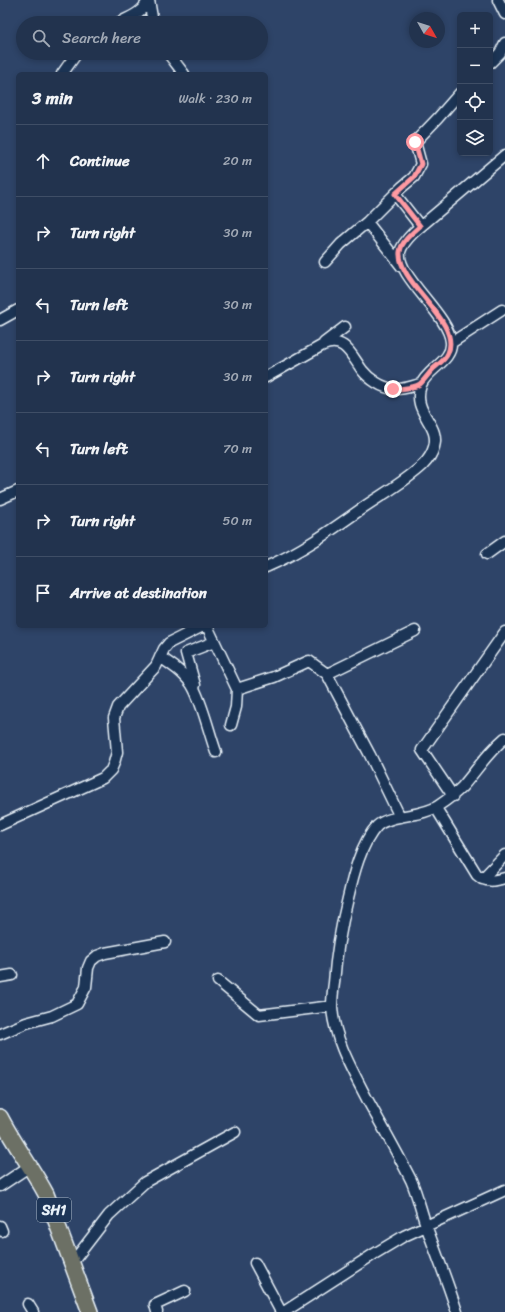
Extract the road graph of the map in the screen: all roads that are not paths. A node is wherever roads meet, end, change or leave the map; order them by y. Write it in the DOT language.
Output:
graph roads {
  1 [pos="149,0"];
  2 [pos="498,0"];
  3 [pos="505,14"];
  4 [pos="131,16"];
  5 [pos="152,16"];
  6 [pos="505,43"];
  7 [pos="72,60"];
  8 [pos="173,60"];
  9 [pos="493,60"];
  10 [pos="63,72"];
  11 [pos="182,72"];
  12 [pos="457,96"];
  13 [pos="505,155"];
  14 [pos="395,194"];
  15 [pos="367,222"];
  16 [pos="420,226"];
  17 [pos="325,262"];
  18 [pos="405,271"];
  19 [pos="502,310"];
  20 [pos="16,311"];
  21 [pos="0,320"];
  22 [pos="345,327"];
  23 [pos="451,343"];
  24 [pos="323,345"];
  25 [pos="268,376"];
  26 [pos="421,384"];
  27 [pos="16,492"];
  28 [pos="0,499"];
  29 [pos="505,541"];
  30 [pos="487,554"];
  31 [pos="268,566"];
  32 [pos="199,628"];
  33 [pos="207,628"];
  34 [pos="415,631"];
  35 [pos="505,632"];
  36 [pos="214,642"];
  37 [pos="160,657"];
  38 [pos="327,674"];
  39 [pos="237,689"];
  40 [pos="197,694"];
  41 [pos="231,725"];
  42 [pos="505,738"];
  43 [pos="216,752"];
  44 [pos="453,796"];
  45 [pos="436,808"];
  46 [pos="400,817"];
  47 [pos="0,826"];
  48 [pos="505,855"];
  49 [pos="505,878"];
  50 [pos="482,879"];
  51 [pos="165,942"];
  52 [pos="12,975"];
  53 [pos="0,977"];
  54 [pos="218,981"];
  55 [pos="332,1006"];
  56 [pos="0,1034"];
  57 [pos="0,1117"];
  58 [pos="235,1132"];
  59 [pos="30,1166"];
  60 [pos="0,1186"];
  61 [pos="505,1190"];
  62 [pos="426,1226"];
  63 [pos="72,1263"];
  64 [pos="255,1263"];
  65 [pos="185,1292"];
  66 [pos="90,1312"];
  67 [pos="156,1312"];
  68 [pos="283,1312"];
  69 [pos="457,1312"];
  1 -- 4 [label="street"];
  1 -- 5 [label="street"];
  2 -- 3 [label="street"];
  6 -- 9 [label="street"];
  7 -- 10 [label="street"];
  8 -- 11 [label="street"];
  12 -- 14 [label="street"];
  13 -- 16 [label="street"];
  14 -- 15 [label="street"];
  14 -- 16 [label="street"];
  15 -- 17 [label="street"];
  15 -- 18 [label="street"];
  16 -- 18 [label="street"];
  18 -- 23 [label="street"];
  19 -- 23 [label="street"];
  20 -- 21 [label="street"];
  22 -- 24 [label="street"];
  23 -- 26 [label="street"];
  24 -- 25 [label="street"];
  24 -- 26 [label="street"];
  26 -- 31 [label="street"];
  27 -- 28 [label="street"];
  29 -- 30 [label="street"];
  32 -- 37 [label="street"];
  33 -- 36 [label="street"];
  34 -- 38 [label="street"];
  35 -- 44 [label="street"];
  36 -- 39 [label="street"];
  36 -- 40 [label="street"];
  37 -- 40 [label="street"];
  37 -- 47 [label="street"];
  38 -- 39 [label="street"];
  38 -- 46 [label="street"];
  39 -- 41 [label="street"];
  40 -- 43 [label="street"];
  42 -- 44 [label="street"];
  44 -- 45 [label="street"];
  45 -- 46 [label="street"];
  45 -- 50 [label="street"];
  46 -- 55 [label="street"];
  48 -- 50 [label="street"];
  49 -- 50 [label="street"];
  51 -- 56 [label="street"];
  52 -- 53 [label="street"];
  54 -- 55 [label="street"];
  55 -- 62 [label="street"];
  57 -- 59 [label="main road, SH1"];
  58 -- 63 [label="street"];
  59 -- 60 [label="street"];
  59 -- 63 [label="main road, SH1"];
  61 -- 62 [label="street"];
  62 -- 68 [label="street"];
  62 -- 69 [label="street"];
  63 -- 66 [label="main road, SH1"];
  64 -- 68 [label="street"];
  65 -- 67 [label="street"];
}
